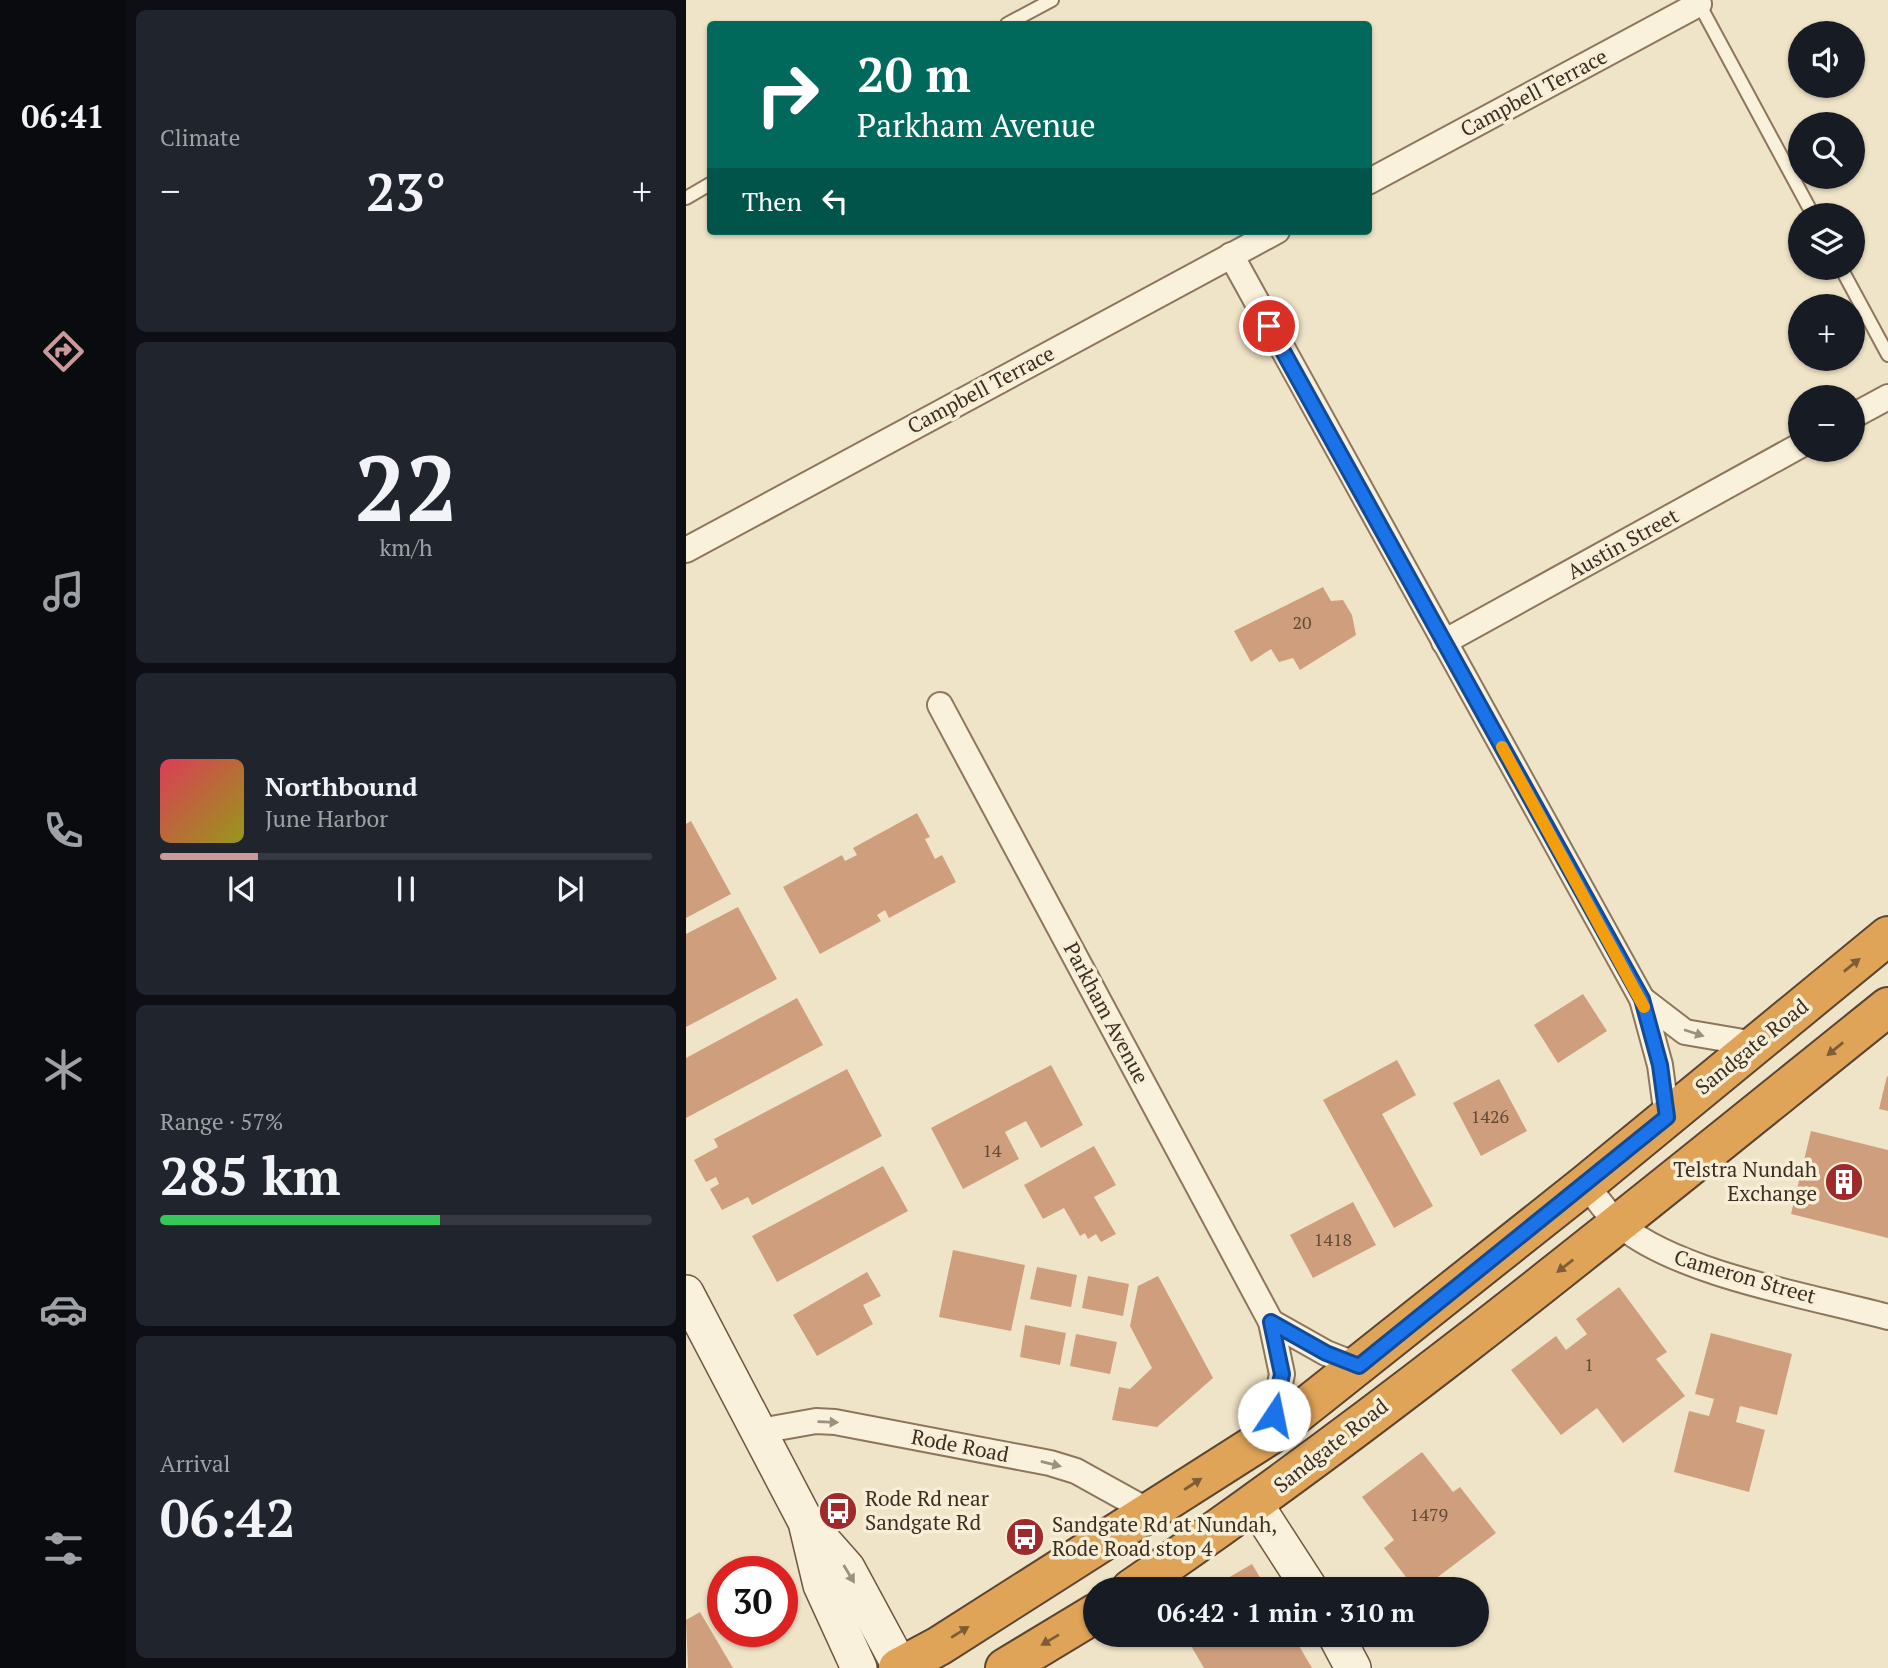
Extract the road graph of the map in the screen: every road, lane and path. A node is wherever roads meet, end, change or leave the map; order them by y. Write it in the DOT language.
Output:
graph roads {
  1 [pos="1052,0"];
  2 [pos="1698,2"];
  3 [pos="1013,21"];
  4 [pos="1372,180"];
  5 [pos="707,186"];
  6 [pos="686,198"];
  7 [pos="1807,203"];
  8 [pos="1270,235"];
  9 [pos="1231,256"];
  10 [pos="1847,280"];
  11 [pos="1888,355"];
  12 [pos="1888,397"];
  13 [pos="1865,409"];
  14 [pos="1788,452"];
  15 [pos="686,550"];
  16 [pos="1444,642"];
  17 [pos="940,705"];
  18 [pos="1888,936"];
  19 [pos="1642,999"];
  20 [pos="1888,1007"];
  21 [pos="1755,1044"];
  22 [pos="1667,1117"];
  23 [pos="1586,1184"];
  24 [pos="1618,1224"];
  25 [pos="686,1293"];
  26 [pos="1888,1317"];
  27 [pos="1271,1322"];
  28 [pos="1359,1366"];
  29 [pos="760,1431"];
  30 [pos="1270,1436"];
  31 [pos="1255,1504"];
  32 [pos="1150,1512"];
  33 [pos="806,1522"];
  34 [pos="1149,1577"];
  35 [pos="1302,1577"];
  36 [pos="1083,1621"];
  37 [pos="1342,1647"];
  38 [pos="900,1667"];
  39 [pos="859,1668"];
  40 [pos="1005,1668"];
  41 [pos="1353,1668"];
  1 -- 3 [label="lane"];
  2 -- 4 [label="street, Campbell Terrace"];
  2 -- 7 [label="lane"];
  5 -- 6 [label="lane"];
  8 -- 9 [label="street, Campbell Terrace"];
  9 -- 15 [label="street, Campbell Terrace"];
  9 -- 16 [label="street"];
  10 -- 11 [label="lane"];
  12 -- 13 [label="street"];
  14 -- 16 [label="street, Austin Street"];
  16 -- 19 [label="street"];
  17 -- 27 [label="street, Parkham Avenue"];
  21 -- 18 [label="highway, Sandgate Road, one-way"];
  19 -- 21 [label="street, one-way"];
  19 -- 22 [label="street"];
  20 -- 24 [label="highway, Sandgate Road, one-way"];
  21 -- 22 [label="highway, Sandgate Road"];
  22 -- 23 [label="highway, Sandgate Road"];
  23 -- 24 [label="street, Cameron Street"];
  23 -- 28 [label="highway, Sandgate Road"];
  24 -- 26 [label="street, Cameron Street"];
  24 -- 31 [label="highway, Sandgate Road, one-way"];
  25 -- 29 [label="main road"];
  27 -- 28 [label="street"];
  27 -- 30 [label="street, Parkham Avenue"];
  28 -- 30 [label="highway, Sandgate Road"];
  29 -- 32 [label="street, Rode Road, one-way"];
  29 -- 33 [label="main road"];
  32 -- 30 [label="highway, Sandgate Road, one-way"];
  31 -- 34 [label="highway, Sandgate Road"];
  31 -- 35 [label="main road"];
  38 -- 32 [label="highway, Sandgate Road, one-way"];
  33 -- 38 [label="main road, one-way"];
  33 -- 39 [label="main road"];
  36 -- 40 [label="highway, one-way"];
  37 -- 41 [label="main road"];
}
